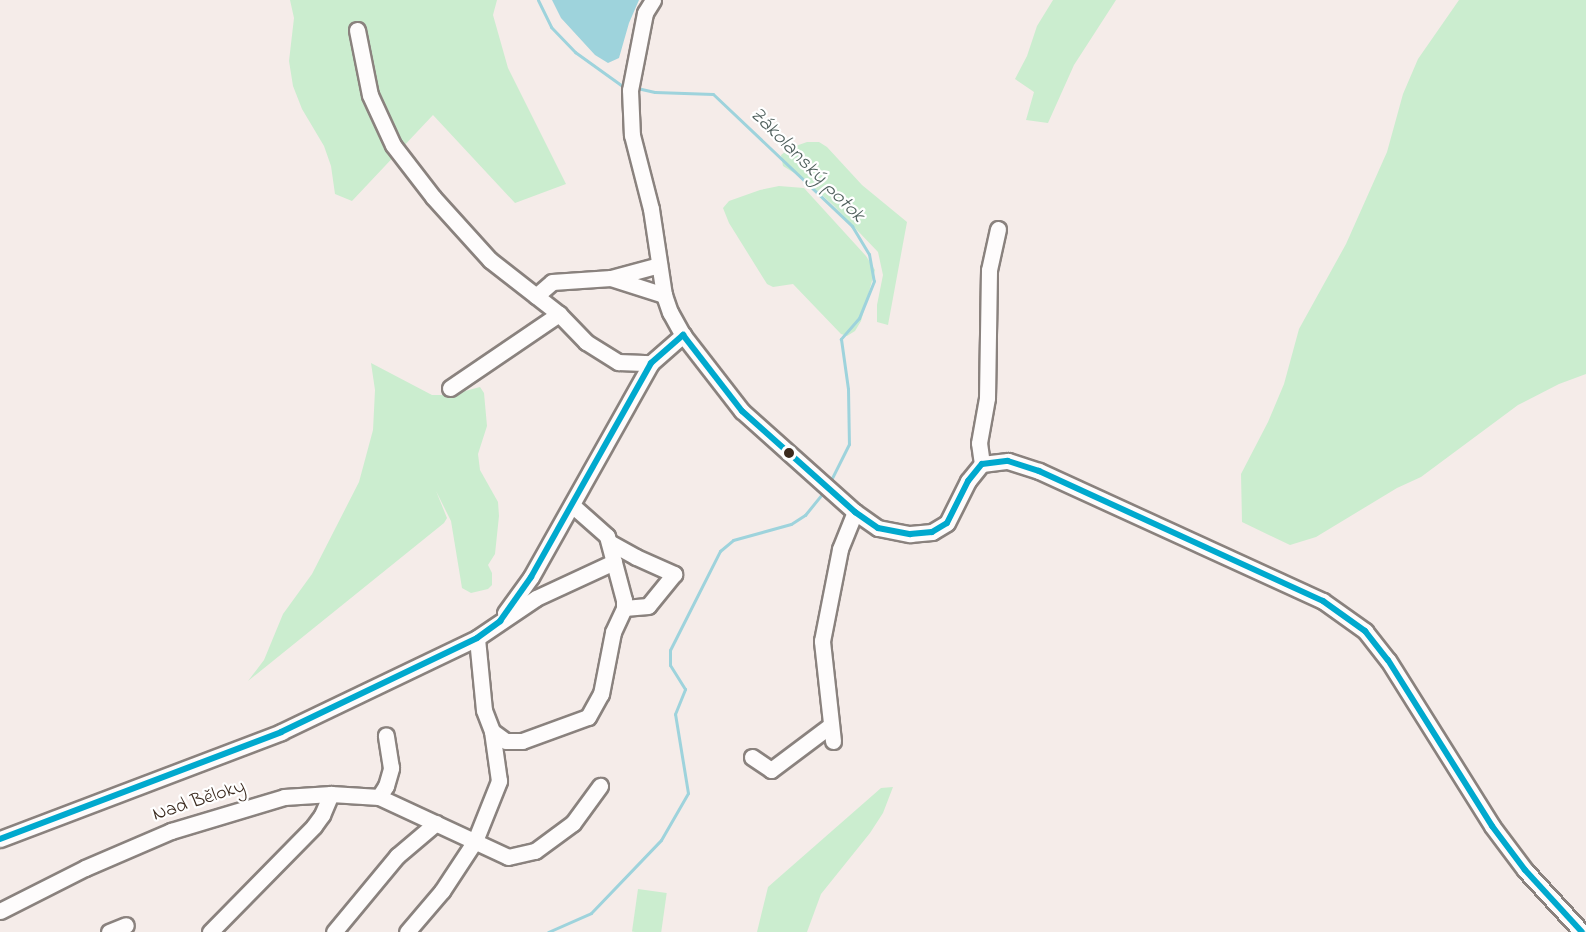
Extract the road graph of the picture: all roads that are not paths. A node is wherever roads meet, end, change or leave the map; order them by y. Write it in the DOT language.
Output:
graph roads {
  1 [pos="653,0"];
  2 [pos="357,30"];
  3 [pos="998,229"];
  4 [pos="659,265"];
  5 [pos="611,278"];
  6 [pos="664,295"];
  7 [pos="536,296"];
  8 [pos="559,314"];
  9 [pos="683,335"];
  10 [pos="651,363"];
  11 [pos="450,388"];
  12 [pos="982,464"];
  13 [pos="572,505"];
  14 [pos="855,512"];
  15 [pos="609,542"];
  16 [pos="614,562"];
  17 [pos="624,608"];
  18 [pos="500,621"];
  19 [pos="477,638"];
  20 [pos="831,725"];
  21 [pos="492,731"];
  22 [pos="386,735"];
  23 [pos="833,741"];
  24 [pos="752,757"];
  25 [pos="600,786"];
  26 [pos="331,794"];
  27 [pos="379,796"];
  28 [pos="436,823"];
  29 [pos="0,839"];
  30 [pos="475,841"];
  31 [pos="0,912"];
  32 [pos="126,925"];
  33 [pos="109,932"];
  34 [pos="210,932"];
  35 [pos="334,932"];
  36 [pos="406,932"];
  37 [pos="1582,932"];
  1 -- 4 [label="street"];
  2 -- 7 [label="street"];
  3 -- 12 [label="street"];
  4 -- 5 [label="street"];
  4 -- 6 [label="street"];
  5 -- 6 [label="street"];
  5 -- 7 [label="street"];
  6 -- 9 [label="street"];
  7 -- 8 [label="street"];
  8 -- 10 [label="street"];
  8 -- 11 [label="street"];
  9 -- 10 [label="street"];
  9 -- 14 [label="street"];
  10 -- 13 [label="street"];
  12 -- 14 [label="street"];
  12 -- 37 [label="street"];
  13 -- 15 [label="street"];
  13 -- 18 [label="street"];
  14 -- 20 [label="street"];
  15 -- 16 [label="street"];
  15 -- 17 [label="street"];
  16 -- 17 [label="street"];
  16 -- 18 [label="street"];
  17 -- 21 [label="street"];
  18 -- 19 [label="street"];
  19 -- 21 [label="street"];
  19 -- 29 [label="street"];
  20 -- 23 [label="street"];
  20 -- 24 [label="street"];
  21 -- 30 [label="street"];
  22 -- 27 [label="street"];
  25 -- 30 [label="street, Nad Běloky"];
  26 -- 27 [label="street, Nad Běloky"];
  26 -- 31 [label="street, Nad Běloky"];
  26 -- 34 [label="street"];
  27 -- 28 [label="street, Nad Běloky"];
  28 -- 30 [label="street, Nad Běloky"];
  28 -- 35 [label="street"];
  30 -- 36 [label="street"];
  32 -- 33 [label="street"];
}
